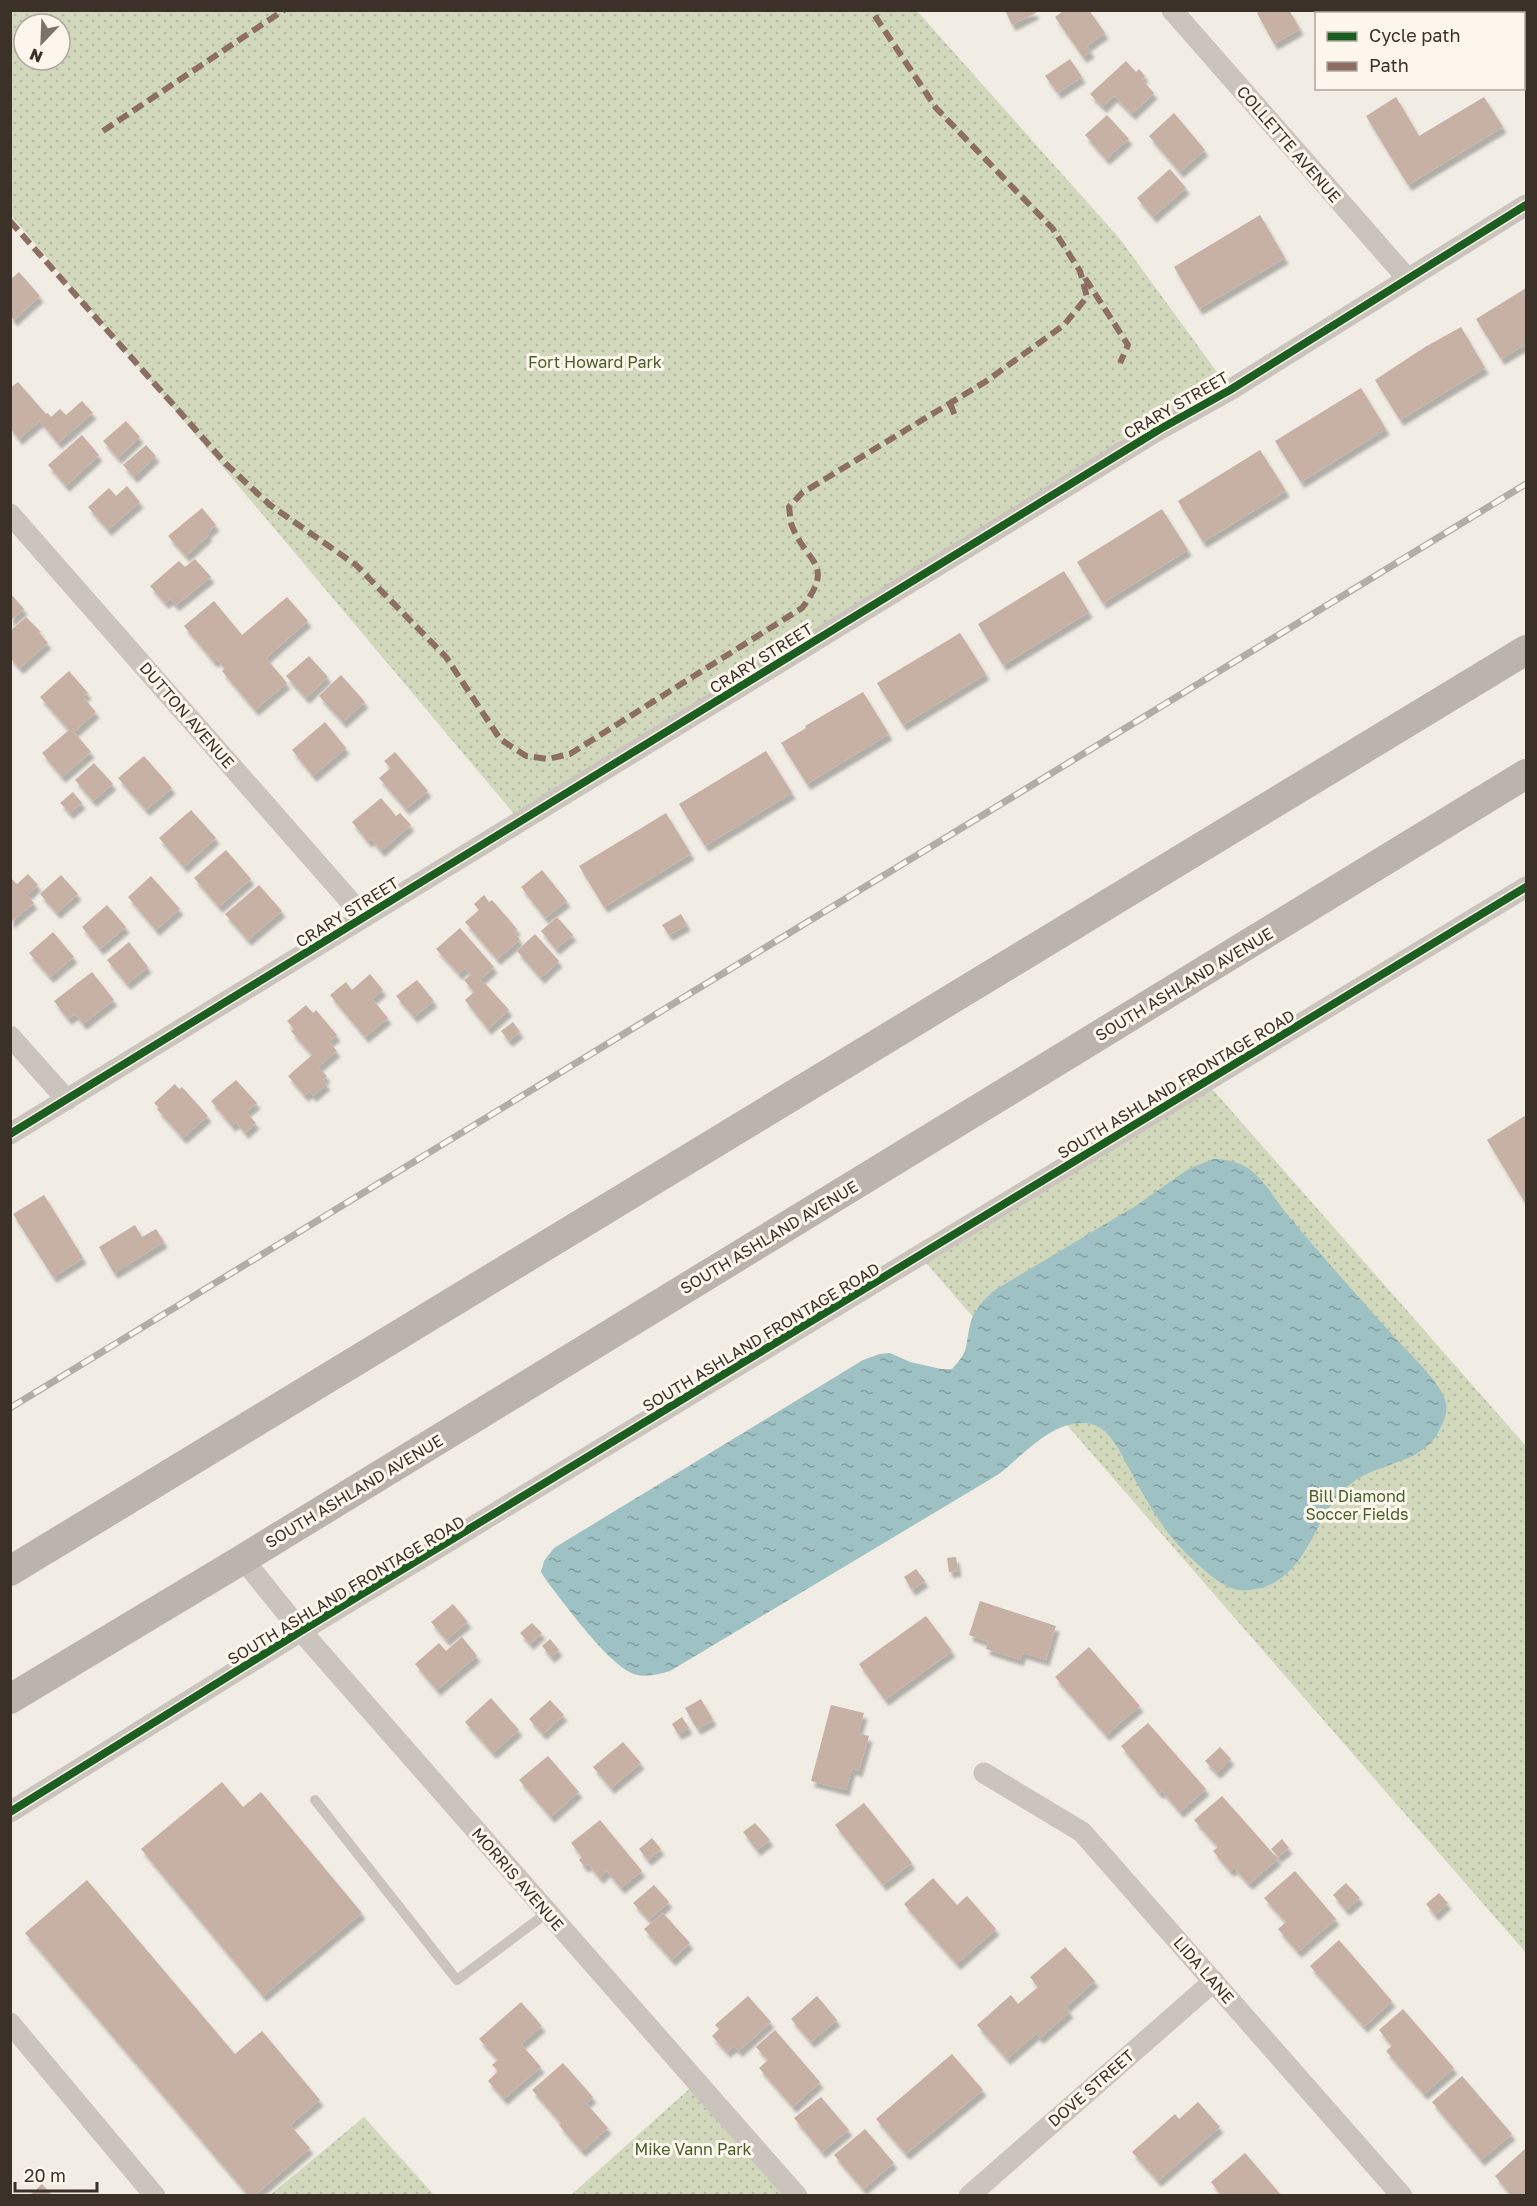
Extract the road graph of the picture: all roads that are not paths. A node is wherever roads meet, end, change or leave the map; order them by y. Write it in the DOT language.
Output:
graph roads {
  1 [pos="1172,10"];
  2 [pos="1527,205"];
  3 [pos="1407,278"];
  4 [pos="10,514"];
  5 [pos="1527,650"];
  6 [pos="1527,774"];
  7 [pos="1527,887"];
  8 [pos="364,917"];
  9 [pos="10,1036"];
  10 [pos="67,1100"];
  11 [pos="10,1134"];
  12 [pos="243,1559"];
  13 [pos="10,1571"];
  14 [pos="302,1631"];
  15 [pos="10,1699"];
  16 [pos="984,1773"];
  17 [pos="315,1800"];
  18 [pos="10,1812"];
  19 [pos="548,1912"];
  20 [pos="1214,1981"];
  21 [pos="10,2023"];
  22 [pos="155,2196"];
  23 [pos="797,2196"];
  24 [pos="969,2196"];
  25 [pos="1402,2196"];
  1 -- 3 [label="street, COLLETTE AVENUE"];
  2 -- 3 [label="street, CRARY STREET"];
  3 -- 8 [label="street, CRARY STREET"];
  4 -- 8 [label="street, DUTTON AVENUE"];
  5 -- 13 [label="main road"];
  6 -- 12 [label="main road, SOUTH ASHLAND AVENUE"];
  7 -- 14 [label="street, SOUTH ASHLAND FRONTAGE ROAD"];
  8 -- 10 [label="street, CRARY STREET"];
  9 -- 10 [label="street"];
  10 -- 11 [label="street, CRARY STREET"];
  12 -- 14 [label="street, MORRIS AVENUE"];
  12 -- 15 [label="main road, SOUTH ASHLAND AVENUE"];
  14 -- 18 [label="street, SOUTH ASHLAND FRONTAGE ROAD"];
  14 -- 19 [label="street, MORRIS AVENUE"];
  16 -- 20 [label="street, LIDA LANE"];
  17 -- 19 [label="lane"];
  19 -- 23 [label="street, MORRIS AVENUE"];
  20 -- 24 [label="street, DOVE STREET"];
  20 -- 25 [label="street, LIDA LANE"];
  21 -- 22 [label="street"];
}
